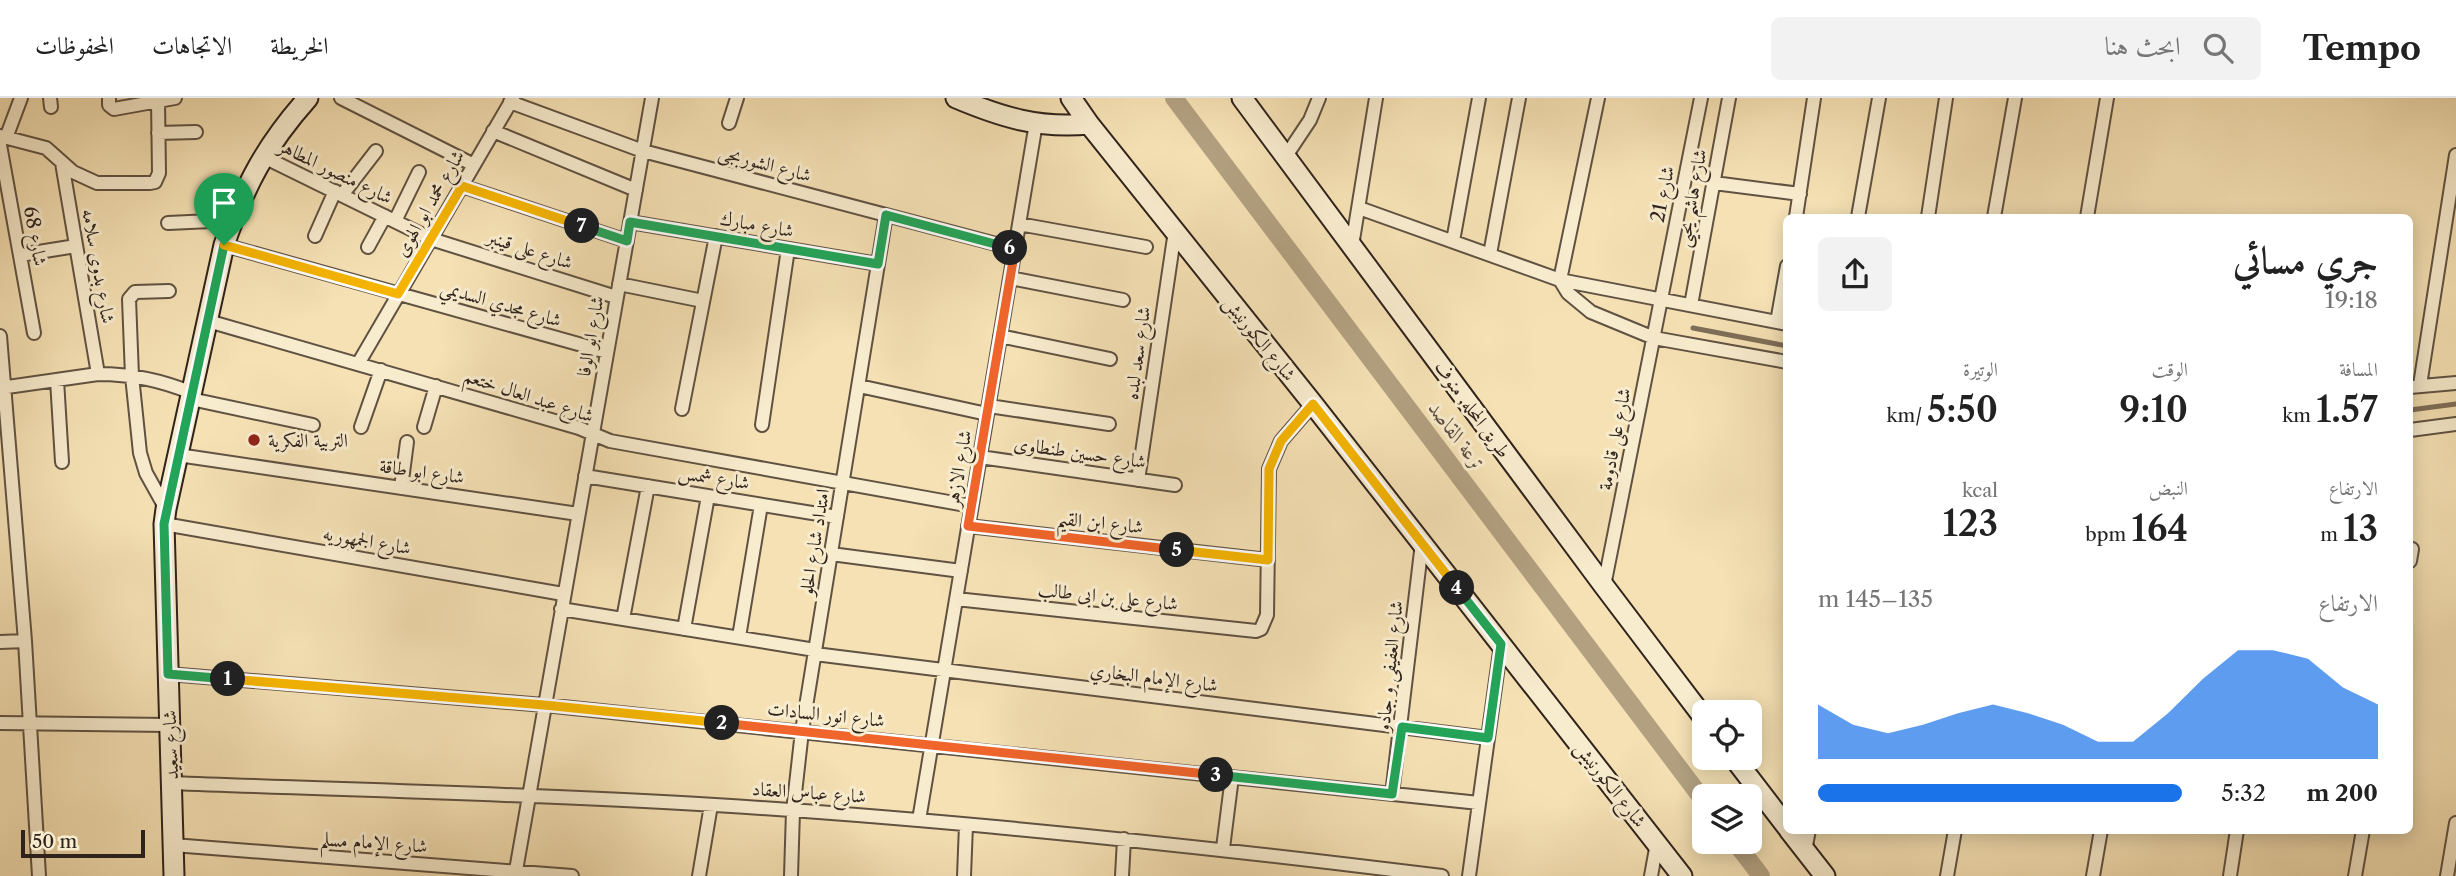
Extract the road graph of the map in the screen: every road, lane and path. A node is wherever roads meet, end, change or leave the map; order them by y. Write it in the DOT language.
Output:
graph roads {
  1 [pos="109,98"];
  2 [pos="175,98"];
  3 [pos="308,98"];
  4 [pos="341,98"];
  5 [pos="652,98"];
  6 [pos="737,98"];
  7 [pos="956,98"];
  8 [pos="1071,98"];
  9 [pos="1242,98"];
  10 [pos="1319,98"];
  11 [pos="1376,98"];
  12 [pos="1479,98"];
  13 [pos="1519,98"];
  14 [pos="1598,98"];
  15 [pos="1701,98"];
  16 [pos="1729,98"];
  17 [pos="1814,98"];
  18 [pos="1879,98"];
  19 [pos="1946,98"];
  20 [pos="2015,98"];
  21 [pos="2108,98"];
  22 [pos="18,99"];
  23 [pos="512,100"];
  24 [pos="158,101"];
  25 [pos="729,123"];
  26 [pos="1036,124"];
  27 [pos="1089,124"];
  28 [pos="493,131"];
  29 [pos="196,132"];
  30 [pos="158,133"];
  31 [pos="2,140"];
  32 [pos="376,151"];
  33 [pos="643,151"];
  34 [pos="2456,155"];
  35 [pos="262,156"];
  36 [pos="1286,156"];
  37 [pos="62,163"];
  38 [pos="474,165"];
  39 [pos="419,172"];
  40 [pos="1714,183"];
  41 [pos="462,186"];
  42 [pos="636,190"];
  43 [pos="338,193"];
  44 [pos="1800,194"];
  45 [pos="1359,208"];
  46 [pos="1797,214"];
  47 [pos="1859,214"];
  48 [pos="1928,214"];
  49 [pos="1994,214"];
  50 [pos="2088,214"];
  51 [pos="886,215"];
  52 [pos="390,218"];
  53 [pos="233,220"];
  54 [pos="630,222"];
  55 [pos="168,223"];
  56 [pos="1019,224"];
  57 [pos="1175,231"];
  58 [pos="315,236"];
  59 [pos="716,236"];
  60 [pos="431,239"];
  61 [pos="627,241"];
  62 [pos="1453,241"];
  63 [pos="224,245"];
  64 [pos="76,246"];
  65 [pos="1352,246"];
  66 [pos="368,247"];
  67 [pos="1146,247"];
  68 [pos="788,249"];
  69 [pos="1015,249"];
  70 [pos="1490,254"];
  71 [pos="20,255"];
  72 [pos="878,264"];
  73 [pos="1010,278"];
  74 [pos="1560,279"];
  75 [pos="169,291"];
  76 [pos="618,291"];
  77 [pos="398,294"];
  78 [pos="1661,298"];
  79 [pos="1123,300"];
  80 [pos="703,301"];
  81 [pos="1691,304"];
  82 [pos="208,321"];
  83 [pos="1782,323"];
  84 [pos="34,334"];
  85 [pos="0,336"];
  86 [pos="1000,336"];
  87 [pos="1654,338"];
  88 [pos="607,352"];
  89 [pos="1110,359"];
  90 [pos="1783,361"];
  91 [pos="358,364"];
  92 [pos="381,370"];
  93 [pos="97,374"];
  94 [pos="132,376"];
  95 [pos="57,380"];
  96 [pos="2456,383"];
  97 [pos="436,386"];
  98 [pos="859,386"];
  99 [pos="2415,386"];
  100 [pos="2,388"];
  101 [pos="191,396"];
  102 [pos="1313,404"];
  103 [pos="682,409"];
  104 [pos="988,410"];
  105 [pos="1109,424"];
  106 [pos="2456,424"];
  107 [pos="313,425"];
  108 [pos="762,425"];
  109 [pos="362,427"];
  110 [pos="424,427"];
  111 [pos="2413,429"];
  112 [pos="592,434"];
  113 [pos="407,442"];
  114 [pos="4,444"];
  115 [pos="178,455"];
  116 [pos="980,457"];
  117 [pos="62,462"];
  118 [pos="585,475"];
  119 [pos="1138,480"];
  120 [pos="843,483"];
  121 [pos="1175,485"];
  122 [pos="648,486"];
  123 [pos="401,488"];
  124 [pos="708,496"];
  125 [pos="761,505"];
  126 [pos="971,506"];
  127 [pos="578,513"];
  128 [pos="165,516"];
  129 [pos="837,517"];
  130 [pos="968,526"];
  131 [pos="1422,543"];
  132 [pos="831,554"];
  133 [pos="1268,560"];
  134 [pos="961,571"];
  135 [pos="1604,586"];
  136 [pos="564,594"];
  137 [pos="956,598"];
  138 [pos="561,609"];
  139 [pos="623,619"];
  140 [pos="684,629"];
  141 [pos="739,637"];
  142 [pos="25,641"];
  143 [pos="0,642"];
  144 [pos="1501,644"];
  145 [pos="815,652"];
  146 [pos="944,670"];
  147 [pos="168,674"];
  148 [pos="1692,702"];
  149 [pos="544,705"];
  150 [pos="0,723"];
  151 [pos="30,723"];
  152 [pos="169,725"];
  153 [pos="1402,727"];
  154 [pos="803,731"];
  155 [pos="1488,738"];
  156 [pos="932,744"];
  157 [pos="1743,770"];
  158 [pos="1232,777"];
  159 [pos="171,783"];
  160 [pos="1392,794"];
  161 [pos="528,798"];
  162 [pos="1479,803"];
  163 [pos="711,805"];
  164 [pos="793,811"];
  165 [pos="919,820"];
  166 [pos="1783,822"];
  167 [pos="2456,823"];
  168 [pos="967,825"];
  169 [pos="1792,834"];
  170 [pos="1807,834"];
  171 [pos="1954,834"];
  172 [pos="2100,834"];
  173 [pos="2236,834"];
  174 [pos="2362,834"];
  175 [pos="1124,839"];
  176 [pos="1657,842"];
  177 [pos="173,845"];
  178 [pos="1223,849"];
  179 [pos="1805,851"];
  180 [pos="515,874"];
  181 [pos="38,876"];
  182 [pos="174,876"];
  183 [pos="572,876"];
  184 [pos="699,876"];
  185 [pos="791,876"];
  186 [pos="964,876"];
  187 [pos="1122,876"];
  188 [pos="1442,876"];
  189 [pos="1469,876"];
  190 [pos="1651,876"];
  191 [pos="1682,876"];
  192 [pos="1825,876"];
  193 [pos="1947,876"];
  194 [pos="2093,876"];
  195 [pos="2230,876"];
  196 [pos="2355,876"];
  197 [pos="2447,876"];
  1 -- 24 [label="street"];
  2 -- 24 [label="street"];
  3 -- 35 [label="main road, شارع سعيد"];
  4 -- 38 [label="street"];
  5 -- 33 [label="street, شارع ابو الوفا"];
  6 -- 25 [label="street"];
  7 -- 26 [label="main road"];
  8 -- 27 [label="main road, شارع الكورنيش"];
  9 -- 36 [label="main road, طريق المحله, منوف"];
  10 -- 36 [label="street"];
  11 -- 45 [label="street"];
  12 -- 62 [label="street"];
  13 -- 70 [label="street"];
  14 -- 74 [label="street"];
  15 -- 78 [label="street, شارع 21"];
  16 -- 40 [label="street, شارع هاشم يحيى"];
  17 -- 44 [label="street"];
  18 -- 47 [label="street"];
  19 -- 48 [label="street"];
  20 -- 49 [label="street"];
  21 -- 50 [label="street"];
  22 -- 31 [label="street"];
  23 -- 28 [label="street, شارع محمد ابو الهوى"];
  23 -- 33 [label="street, شارع الشوربجى"];
  24 -- 30 [label="street"];
  26 -- 27 [label="main road"];
  26 -- 56 [label="street, شارع الازهر"];
  27 -- 57 [label="main road, شارع الكورنيش"];
  28 -- 38 [label="street, شارع محمد ابو الهوى"];
  28 -- 42 [label="street"];
  29 -- 30 [label="street"];
  30 -- 37 [label="street"];
  31 -- 37 [label="street"];
  31 -- 71 [label="street, شارع 68"];
  32 -- 43 [label="street"];
  33 -- 42 [label="street, شارع ابو الوفا"];
  33 -- 51 [label="street, شارع الشوربجى"];
  34 -- 99 [label="street"];
  35 -- 43 [label="street, شارع منصور المطاهر"];
  35 -- 53 [label="main road, شارع سعيد"];
  36 -- 65 [label="main road, طريق المحله, منوف"];
  37 -- 64 [label="street, شارع بدوى سلامه"];
  38 -- 41 [label="street, شارع محمد ابو الهوى"];
  39 -- 52 [label="street"];
  40 -- 44 [label="street"];
  40 -- 81 [label="street, شارع هاشم يحيى"];
  41 -- 60 [label="street, شارع محمد ابو الهوى"];
  41 -- 61 [label="street"];
  42 -- 54 [label="street, شارع ابو الوفا"];
  43 -- 52 [label="street, شارع منصور المطاهر"];
  43 -- 58 [label="street"];
  44 -- 46 [label="street"];
  45 -- 62 [label="street"];
  45 -- 65 [label="street"];
  51 -- 69 [label="street, شارع الشوربجى"];
  51 -- 72 [label="street, امتداد شارع الحلو"];
  52 -- 60 [label="street, شارع منصور المطاهر"];
  52 -- 66 [label="street"];
  53 -- 55 [label="street"];
  53 -- 63 [label="main road, شارع سعيد"];
  54 -- 59 [label="street, شارع مبارك"];
  54 -- 61 [label="street, شارع ابو الوفا"];
  56 -- 67 [label="street"];
  56 -- 69 [label="street, شارع الازهر"];
  57 -- 102 [label="main road, شارع الكورنيش"];
  57 -- 119 [label="street, شارع سعد لبده"];
  59 -- 68 [label="street, شارع مبارك"];
  59 -- 80 [label="street"];
  60 -- 76 [label="street, شارع على قينبر"];
  60 -- 77 [label="street, شارع محمد ابو الهوى"];
  61 -- 76 [label="street, شارع ابو الوفا"];
  62 -- 70 [label="street"];
  63 -- 77 [label="street, شارع مجدي السديمي"];
  63 -- 82 [label="main road, شارع سعيد"];
  64 -- 71 [label="street"];
  64 -- 93 [label="street, شارع بدوى سلامه"];
  65 -- 135 [label="main road, طريق المحله, منوف"];
  68 -- 72 [label="street, شارع مبارك"];
  68 -- 108 [label="street"];
  69 -- 73 [label="street, شارع الازهر"];
  70 -- 74 [label="street"];
  71 -- 84 [label="street, شارع 68"];
  72 -- 98 [label="street, امتداد شارع الحلو"];
  73 -- 79 [label="street"];
  73 -- 86 [label="street, شارع الازهر"];
  74 -- 78 [label="street"];
  74 -- 87 [label="street"];
  75 -- 94 [label="street"];
  76 -- 80 [label="street, شارع على قينبر"];
  76 -- 88 [label="street, شارع ابو الوفا"];
  77 -- 88 [label="street, شارع مجدي السديمي"];
  77 -- 91 [label="street, شارع محمد ابو الهوى"];
  78 -- 81 [label="street"];
  78 -- 87 [label="street, شارع على قادومة"];
  80 -- 103 [label="street"];
  81 -- 83 [label="street"];
  82 -- 91 [label="street, شارع عبد العال ختعم"];
  82 -- 101 [label="main road, شارع سعيد"];
  85 -- 100 [label="street"];
  86 -- 89 [label="street"];
  86 -- 104 [label="street, شارع الازهر"];
  87 -- 90 [label="street"];
  87 -- 135 [label="street, شارع على قادومة"];
  88 -- 112 [label="street, شارع ابو الوفا"];
  91 -- 92 [label="street, شارع عبد العال ختعم"];
  92 -- 97 [label="street, شارع عبد العال ختعم"];
  92 -- 109 [label="street"];
  93 -- 94 [label="street"];
  93 -- 95 [label="street"];
  94 -- 101 [label="street"];
  94 -- 128 [label="street"];
  95 -- 100 [label="street"];
  95 -- 117 [label="street"];
  96 -- 99 [label="street"];
  97 -- 110 [label="street"];
  97 -- 112 [label="street, شارع عبد العال ختعم"];
  98 -- 104 [label="street"];
  98 -- 120 [label="street, امتداد شارع الحلو"];
  100 -- 114 [label="street"];
  101 -- 107 [label="street"];
  101 -- 115 [label="main road, شارع سعيد"];
  102 -- 131 [label="main road, شارع الكورنيش"];
  102 -- 133 [label="street"];
  104 -- 105 [label="street"];
  104 -- 116 [label="street, شارع الازهر"];
  106 -- 111 [label="street"];
  112 -- 118 [label="street, شارع ابو الوفا"];
  112 -- 120 [label="street, شارع عبد العال ختعم"];
  113 -- 123 [label="street"];
  114 -- 142 [label="street"];
  115 -- 123 [label="street, شارع ابو طاقة"];
  115 -- 128 [label="main road, شارع سعيد"];
  116 -- 119 [label="street, شارع حسين طنطاوى"];
  116 -- 126 [label="street, شارع الازهر"];
  118 -- 122 [label="street, شارع شمس"];
  118 -- 127 [label="street, شارع ابو الوفا"];
  119 -- 121 [label="street, شارع حسين طنطاوى"];
  120 -- 126 [label="street, شارع عبد العال ختعم"];
  120 -- 129 [label="street, امتداد شارع الحلو"];
  122 -- 124 [label="street, شارع شمس"];
  122 -- 139 [label="street"];
  123 -- 127 [label="street, شارع ابو طاقة"];
  124 -- 125 [label="street, شارع شمس"];
  124 -- 140 [label="street"];
  125 -- 129 [label="street, شارع شمس"];
  125 -- 141 [label="street"];
  126 -- 130 [label="street, شارع الازهر"];
  127 -- 136 [label="street, شارع ابو الوفا"];
  128 -- 136 [label="street, شارع الجمهوريه"];
  128 -- 147 [label="main road, شارع سعيد"];
  129 -- 132 [label="street, امتداد شارع الحلو"];
  130 -- 133 [label="street, شارع ابن القيم"];
  130 -- 134 [label="street, شارع الازهر"];
  131 -- 144 [label="main road, شارع الكورنيش"];
  131 -- 153 [label="street, شارع العفيفى و جادو"];
  132 -- 134 [label="street"];
  132 -- 145 [label="street, امتداد شارع الحلو"];
  133 -- 137 [label="street, شارع على بن ابى طالب"];
  134 -- 137 [label="street, شارع الازهر"];
  135 -- 148 [label="main road, طريق المحله, منوف"];
  136 -- 138 [label="street, شارع ابو الوفا"];
  137 -- 146 [label="street, شارع الازهر"];
  138 -- 139 [label="street"];
  138 -- 149 [label="street, شارع ابو الوفا"];
  139 -- 140 [label="street"];
  140 -- 141 [label="street"];
  141 -- 145 [label="street"];
  142 -- 143 [label="street"];
  142 -- 151 [label="street"];
  144 -- 155 [label="street"];
  144 -- 176 [label="main road, شارع الكورنيش"];
  145 -- 146 [label="street, شارع الإمام البخاري"];
  145 -- 154 [label="street, امتداد شارع الحلو"];
  146 -- 153 [label="street, شارع الإمام البخاري"];
  146 -- 156 [label="street, شارع الازهر"];
  147 -- 149 [label="street, شارع انور السادات"];
  147 -- 152 [label="main road, شارع سعيد"];
  149 -- 154 [label="street, شارع انور السادات"];
  149 -- 161 [label="street, شارع ابو الوفا"];
  150 -- 151 [label="street"];
  151 -- 152 [label="street"];
  151 -- 181 [label="street"];
  152 -- 159 [label="main road, شارع سعيد"];
  153 -- 155 [label="street, شارع الإمام البخاري"];
  153 -- 160 [label="street, شارع العفيفى و جادو"];
  154 -- 156 [label="street, شارع انور السادات"];
  154 -- 164 [label="street, امتداد شارع الحلو"];
  155 -- 162 [label="street"];
  156 -- 158 [label="street, شارع انور السادات"];
  156 -- 165 [label="street, شارع الازهر"];
  157 -- 166 [label="main road"];
  158 -- 160 [label="street, شارع انور السادات"];
  158 -- 178 [label="street"];
  159 -- 161 [label="street, شارع عباس العقاد"];
  159 -- 177 [label="main road, شارع سعيد"];
  160 -- 162 [label="street, شارع انور السادات"];
  161 -- 163 [label="street, شارع عباس العقاد"];
  161 -- 180 [label="street, شارع ابو الوفا"];
  162 -- 189 [label="street"];
  163 -- 164 [label="street, شارع عباس العقاد"];
  163 -- 184 [label="street"];
  164 -- 165 [label="street, شارع عباس العقاد"];
  164 -- 185 [label="street, امتداد شارع الحلو"];
  165 -- 168 [label="street, شارع عباس العقاد"];
  167 -- 197 [label="street"];
  168 -- 175 [label="street, شارع عباس العقاد"];
  168 -- 186 [label="street"];
  169 -- 179 [label="main road"];
  170 -- 179 [label="street"];
  171 -- 193 [label="street"];
  172 -- 194 [label="street"];
  173 -- 195 [label="street"];
  174 -- 196 [label="street"];
  175 -- 178 [label="street, شارع عباس العقاد"];
  175 -- 187 [label="street"];
  176 -- 190 [label="street"];
  176 -- 191 [label="main road, شارع الكورنيش"];
  177 -- 180 [label="street, شارع الإمام مسلم"];
  177 -- 182 [label="main road, شارع سعيد"];
  178 -- 188 [label="street, شارع عباس العقاد"];
  179 -- 192 [label="main road"];
  180 -- 183 [label="street, شارع الإمام مسلم"];
}
